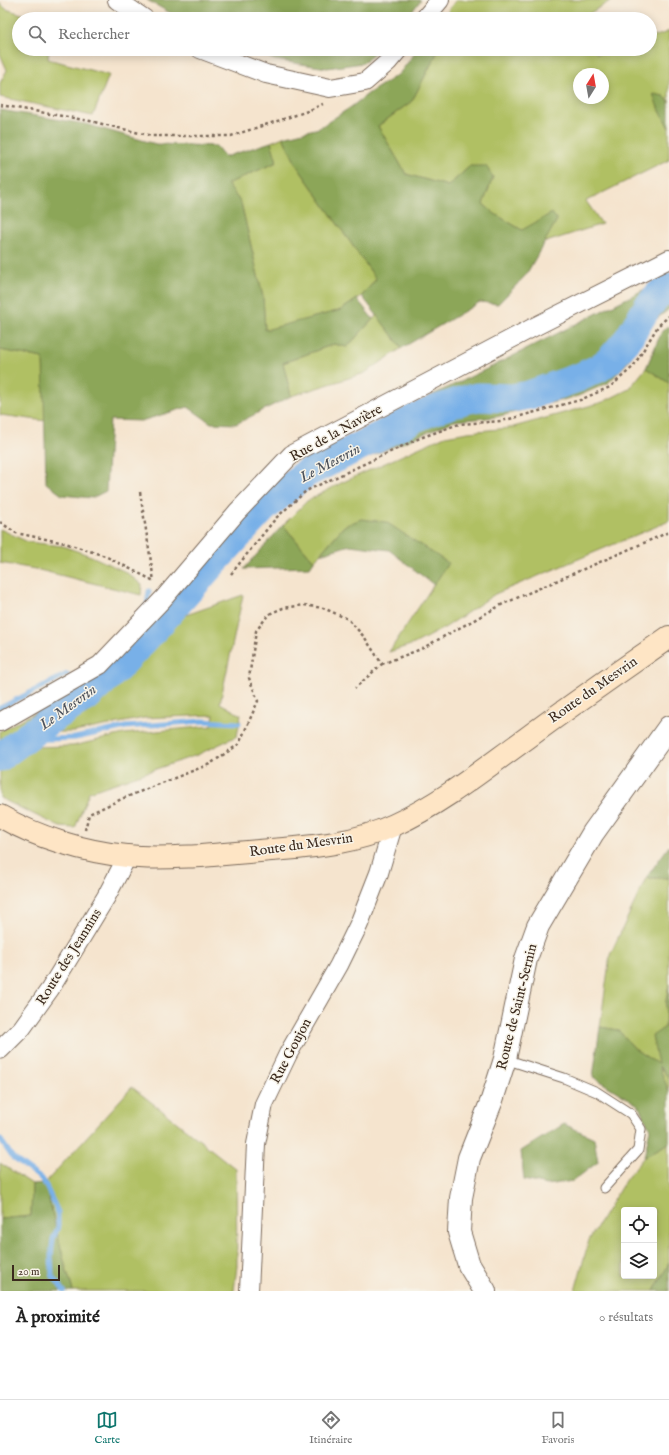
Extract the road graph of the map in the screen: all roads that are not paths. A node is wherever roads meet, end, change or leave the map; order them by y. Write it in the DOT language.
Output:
graph roads {
  1 [pos="117,0"];
  2 [pos="440,0"];
  3 [pos="134,12"];
  4 [pos="430,12"];
  5 [pos="218,56"];
  6 [pos="393,56"];
  7 [pos="669,259"];
  8 [pos="669,636"];
  9 [pos="0,722"];
  10 [pos="669,727"];
  11 [pos="0,816"];
  12 [pos="393,826"];
  13 [pos="127,857"];
  14 [pos="0,1050"];
  15 [pos="506,1059"];
  16 [pos="604,1188"];
  17 [pos="250,1291"];
  18 [pos="485,1291"];
  1 -- 3 [label="street"];
  2 -- 4 [label="street"];
  5 -- 6 [label="street"];
  7 -- 9 [label="street, Rue de la Navière"];
  8 -- 12 [label="main road, Route du Mesvrin"];
  10 -- 15 [label="street, Route de Saint-Sernin"];
  11 -- 13 [label="main road, Route du Mesvrin"];
  12 -- 13 [label="main road, Route du Mesvrin"];
  12 -- 17 [label="street, Rue Goujon"];
  13 -- 14 [label="street, Route des Jeannins"];
  15 -- 16 [label="lane"];
  15 -- 18 [label="street, Route de Saint-Sernin"];
}
